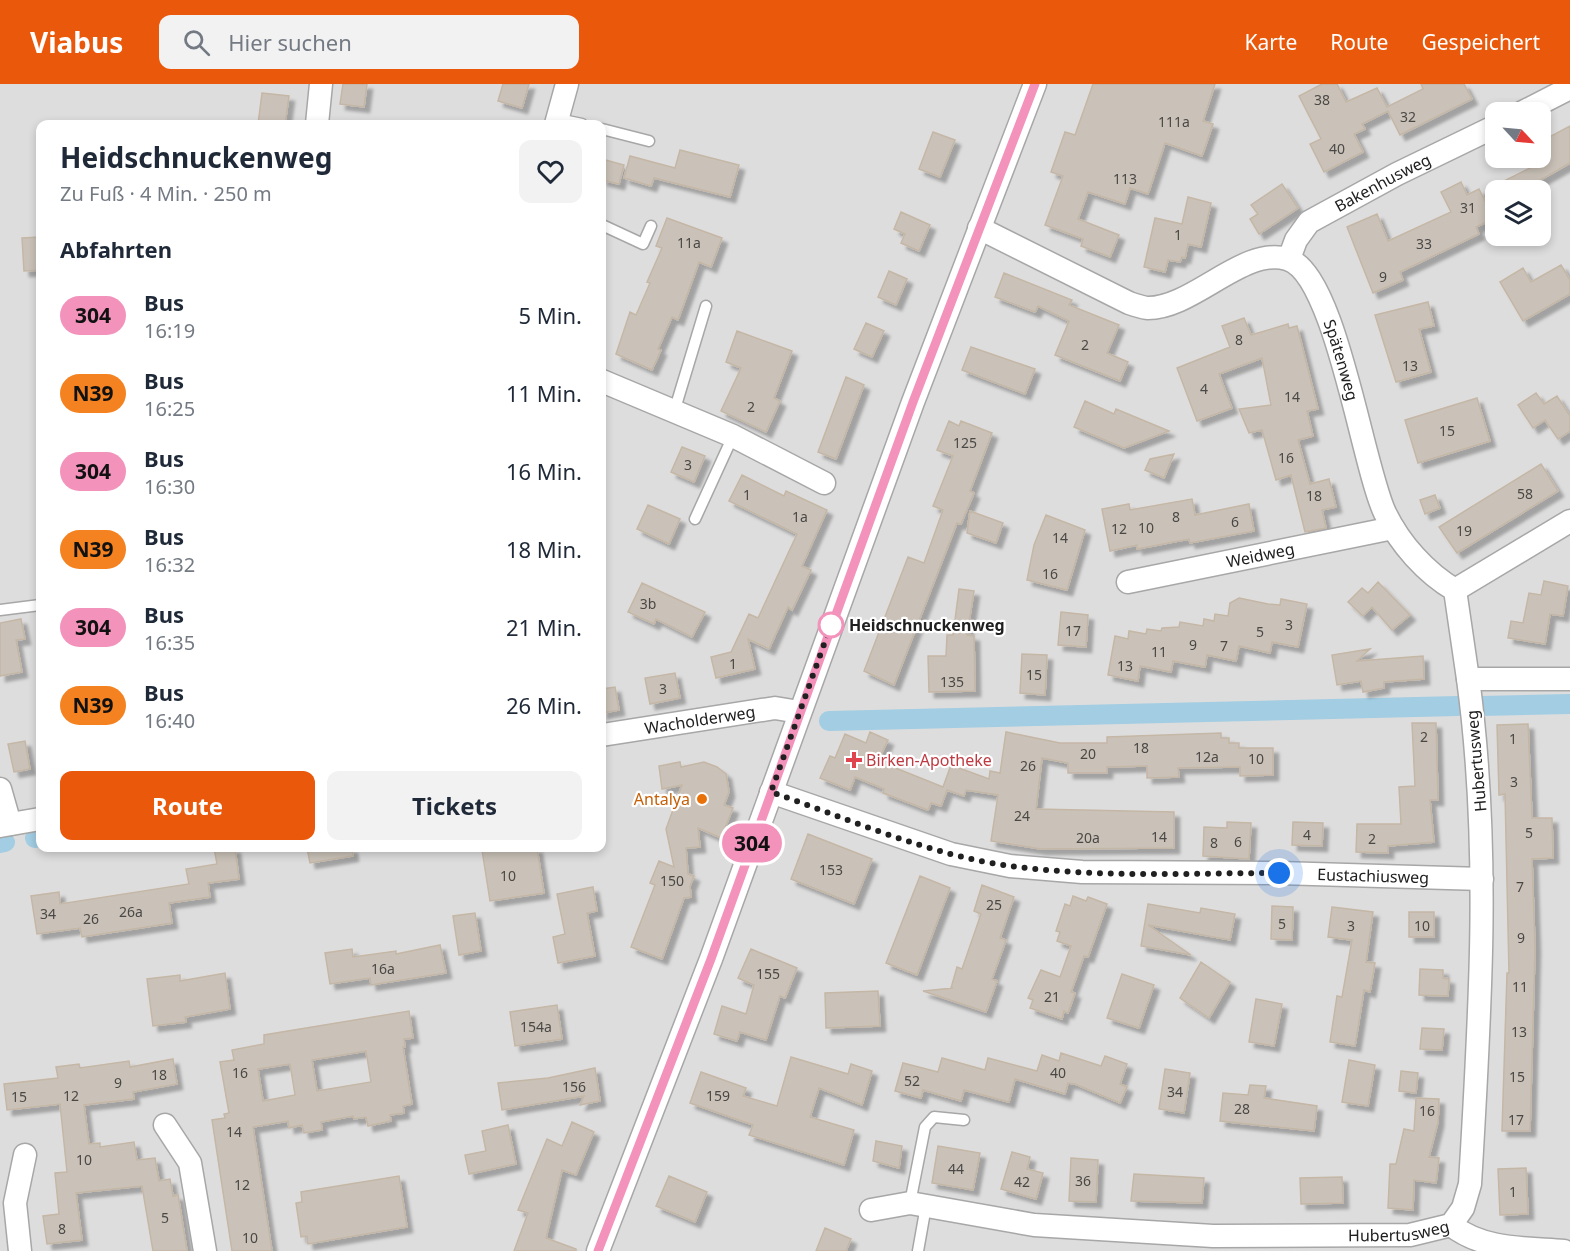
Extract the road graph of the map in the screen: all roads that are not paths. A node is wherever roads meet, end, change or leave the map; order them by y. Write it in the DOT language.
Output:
graph roads {
  1 [pos="321,84"];
  2 [pos="567,84"];
  3 [pos="1035,84"];
  4 [pos="1570,88"];
  5 [pos="1543,102"];
  6 [pos="317,120"];
  7 [pos="558,120"];
  8 [pos="606,130"];
  9 [pos="1485,131"];
  10 [pos="649,141"];
  11 [pos="651,226"];
  12 [pos="606,227"];
  13 [pos="979,228"];
  14 [pos="1289,259"];
  15 [pos="706,306"];
  16 [pos="606,383"];
  17 [pos="674,412"];
  18 [pos="733,436"];
  19 [pos="824,483"];
  20 [pos="695,519"];
  21 [pos="1570,521"];
  22 [pos="1393,528"];
  23 [pos="1128,582"];
  24 [pos="1455,590"];
  25 [pos="36,606"];
  26 [pos="0,610"];
  27 [pos="1570,679"];
  28 [pos="1468,680"];
  29 [pos="799,712"];
  30 [pos="606,734"];
  31 [pos="0,789"];
  32 [pos="771,792"];
  33 [pos="36,820"];
  34 [pos="5,825"];
  35 [pos="1482,879"];
  36 [pos="964,1120"];
  37 [pos="165,1125"];
  38 [pos="25,1155"];
  39 [pos="918,1205"];
  40 [pos="871,1210"];
  41 [pos="1450,1225"];
  42 [pos="1212,1244"];
  43 [pos="20,1251"];
  44 [pos="205,1251"];
  45 [pos="598,1251"];
  46 [pos="918,1251"];
  47 [pos="1564,1251"];
  1 -- 6 [label="street"];
  2 -- 7 [label="street"];
  3 -- 13 [label="street"];
  4 -- 5 [label="street"];
  8 -- 10 [label="lane"];
  9 -- 14 [label="street, Bakenhusweg"];
  11 -- 12 [label="lane"];
  13 -- 14 [label="street"];
  13 -- 29 [label="street"];
  14 -- 22 [label="street, Spätenweg"];
  15 -- 17 [label="lane"];
  16 -- 17 [label="street"];
  17 -- 18 [label="street"];
  18 -- 19 [label="street"];
  18 -- 20 [label="lane"];
  21 -- 24 [label="street"];
  22 -- 23 [label="street, Weidweg"];
  22 -- 24 [label="street, Spätenweg"];
  24 -- 28 [label="street"];
  25 -- 26 [label="lane"];
  27 -- 28 [label="street"];
  28 -- 35 [label="street, Hubertusweg"];
  29 -- 30 [label="street, Wacholderweg"];
  29 -- 32 [label="street"];
  31 -- 34 [label="street"];
  32 -- 35 [label="street, Eustachiusweg"];
  32 -- 45 [label="street"];
  33 -- 34 [label="street"];
  35 -- 41 [label="street, Hubertusweg"];
  36 -- 39 [label="lane"];
  37 -- 44 [label="street"];
  38 -- 43 [label="street"];
  39 -- 40 [label="street, Hubertusweg"];
  39 -- 42 [label="street, Hubertusweg"];
  39 -- 46 [label="lane"];
  41 -- 42 [label="street, Hubertusweg"];
  41 -- 47 [label="street"];
}
